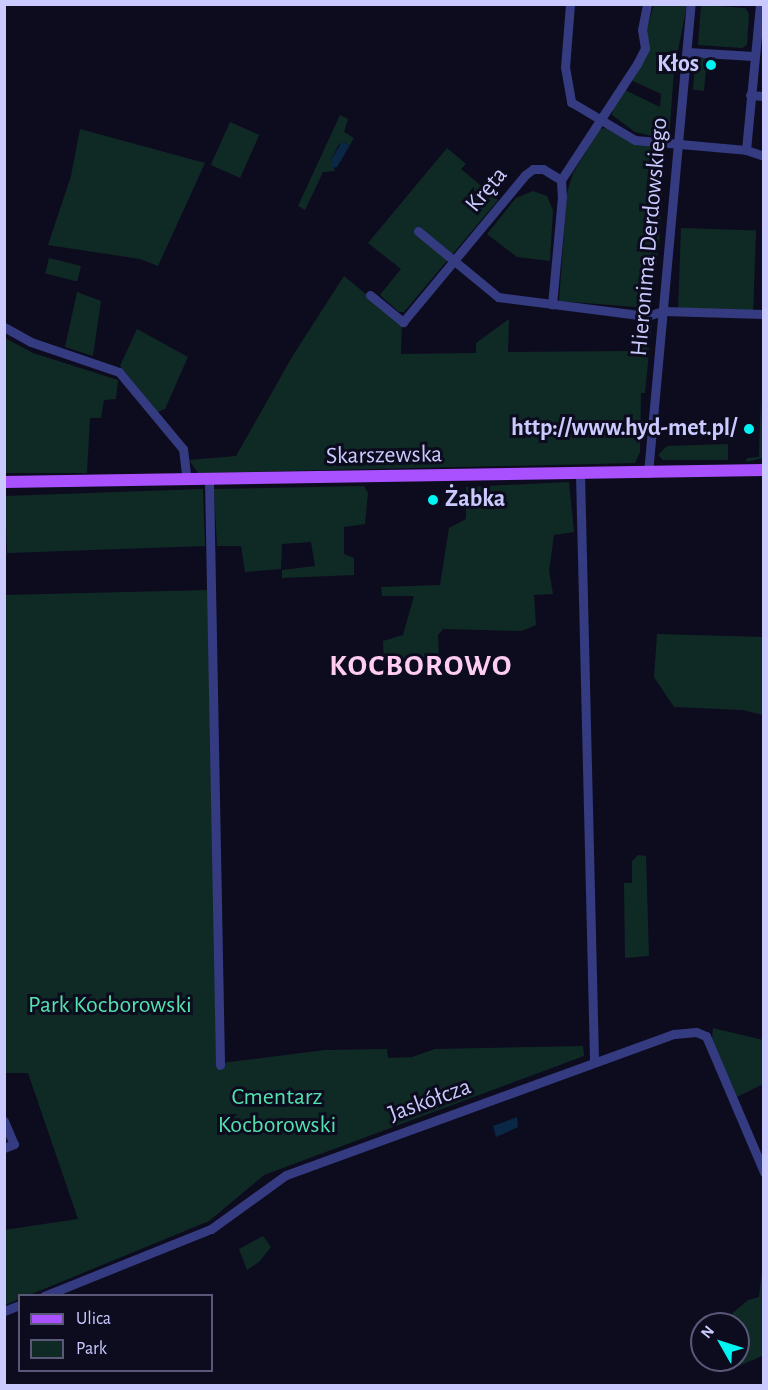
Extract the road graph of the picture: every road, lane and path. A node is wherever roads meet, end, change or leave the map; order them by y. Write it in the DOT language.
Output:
graph roads {
  1 [pos="570,4"];
  2 [pos="647,4"];
  3 [pos="691,4"];
  4 [pos="760,4"];
  5 [pos="687,52"];
  6 [pos="753,56"];
  7 [pos="750,95"];
  8 [pos="764,96"];
  9 [pos="600,119"];
  10 [pos="679,145"];
  11 [pos="746,150"];
  12 [pos="764,156"];
  13 [pos="561,180"];
  14 [pos="418,231"];
  15 [pos="453,262"];
  16 [pos="370,295"];
  17 [pos="552,306"];
  18 [pos="663,311"];
  19 [pos="764,314"];
  20 [pos="4,327"];
  21 [pos="764,470"];
  22 [pos="648,473"];
  23 [pos="580,474"];
  24 [pos="187,480"];
  25 [pos="209,480"];
  26 [pos="4,482"];
  27 [pos="594,1061"];
  28 [pos="220,1065"];
  29 [pos="4,1121"];
  30 [pos="4,1148"];
  31 [pos="764,1172"];
  32 [pos="49,1294"];
  1 -- 9 [label="street"];
  2 -- 9 [label="street"];
  3 -- 5 [label="street, Hieronima Derdowskiego"];
  4 -- 6 [label="street"];
  5 -- 6 [label="street"];
  5 -- 10 [label="street, Hieronima Derdowskiego"];
  6 -- 7 [label="street"];
  7 -- 8 [label="street"];
  7 -- 11 [label="street"];
  9 -- 10 [label="street"];
  9 -- 13 [label="street"];
  10 -- 11 [label="street"];
  10 -- 18 [label="street, Hieronima Derdowskiego"];
  11 -- 12 [label="street"];
  13 -- 15 [label="street, Kręta"];
  13 -- 17 [label="street"];
  14 -- 15 [label="street"];
  15 -- 16 [label="street, Kręta"];
  15 -- 17 [label="street"];
  17 -- 18 [label="street"];
  18 -- 19 [label="street"];
  18 -- 22 [label="street, Hieronima Derdowskiego"];
  20 -- 24 [label="street"];
  21 -- 22 [label="main road, Skarszewska"];
  22 -- 23 [label="main road, Skarszewska"];
  23 -- 25 [label="main road, Skarszewska"];
  23 -- 27 [label="street"];
  24 -- 25 [label="main road, Skarszewska"];
  24 -- 26 [label="main road, Skarszewska"];
  25 -- 28 [label="street"];
  27 -- 31 [label="street, Jaskółcza"];
  27 -- 32 [label="street, Jaskółcza"];
  29 -- 30 [label="street"];
}
